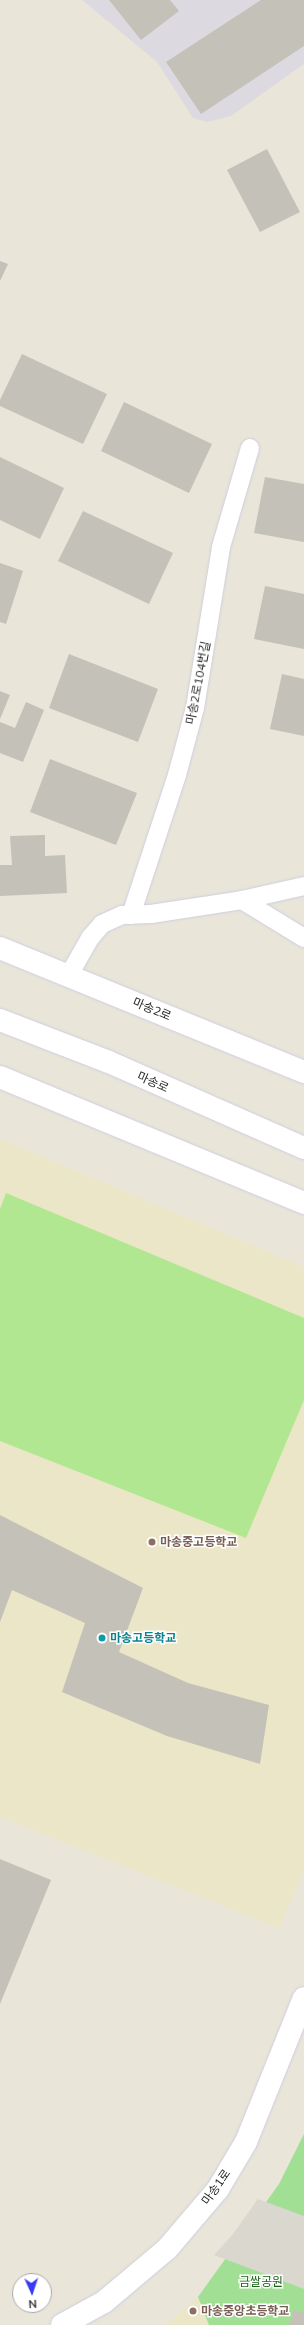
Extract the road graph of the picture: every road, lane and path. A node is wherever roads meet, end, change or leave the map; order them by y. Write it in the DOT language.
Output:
graph roads {
  1 [pos="250,448"];
  2 [pos="304,886"];
  3 [pos="242,900"];
  4 [pos="132,915"];
  5 [pos="304,938"];
  6 [pos="0,948"];
  7 [pos="70,975"];
  8 [pos="0,1020"];
  9 [pos="304,1072"];
  10 [pos="0,1077"];
  11 [pos="304,1148"];
  12 [pos="304,1203"];
  13 [pos="304,1998"];
  14 [pos="62,2325"];
  1 -- 4 [label="lane, 마송2로104번길"];
  2 -- 3 [label="lane"];
  3 -- 4 [label="lane"];
  3 -- 5 [label="lane"];
  4 -- 7 [label="lane"];
  6 -- 7 [label="street, 마송2로"];
  7 -- 9 [label="street, 마송2로"];
  8 -- 11 [label="street, 마송로"];
  10 -- 12 [label="street"];
  13 -- 14 [label="street, 마송1로"];
}
